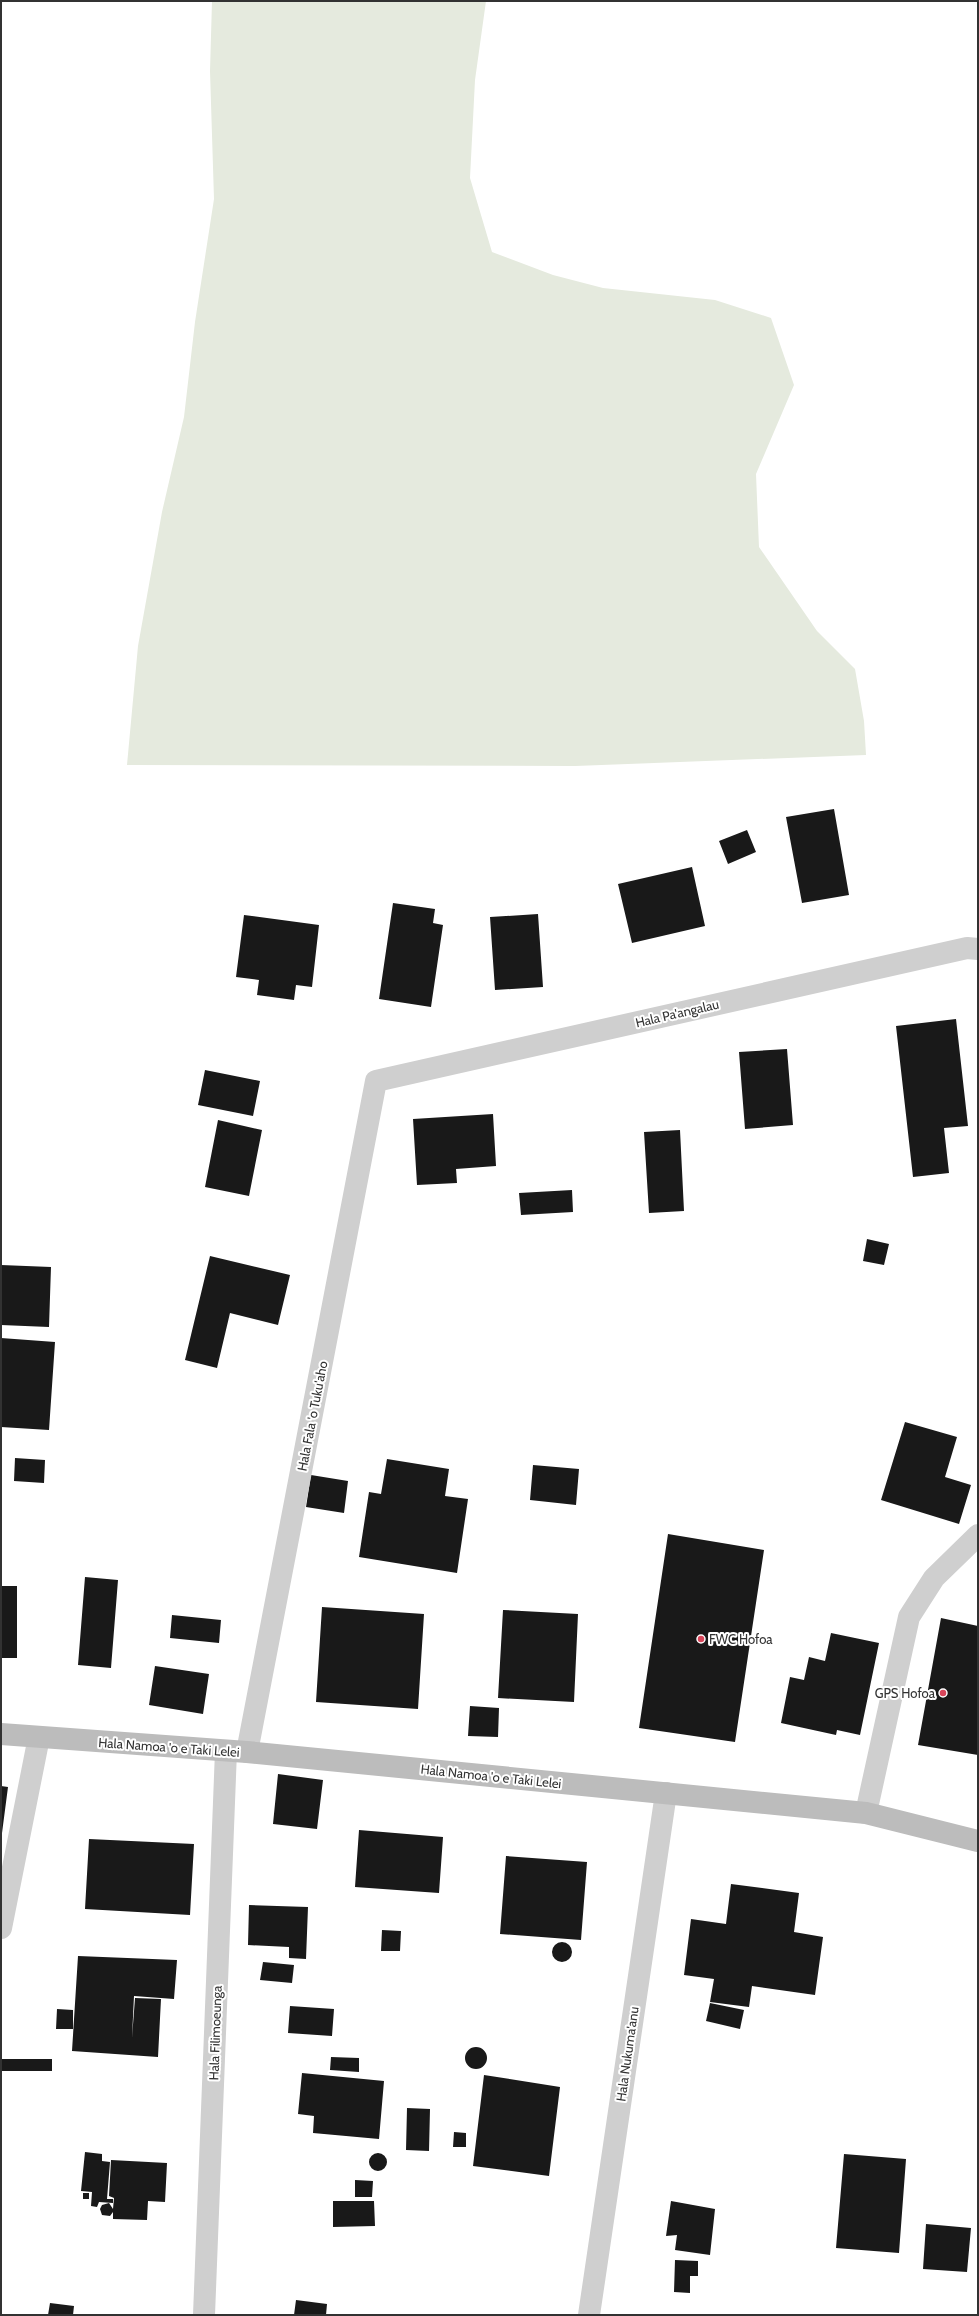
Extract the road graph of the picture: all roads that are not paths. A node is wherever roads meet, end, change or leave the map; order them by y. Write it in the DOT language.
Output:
graph roads {
  1 [pos="978,949"];
  2 [pos="376,1080"];
  3 [pos="978,1535"];
  4 [pos="1,1734"];
  5 [pos="38,1737"];
  6 [pos="237,1752"];
  7 [pos="666,1793"];
  8 [pos="866,1813"];
  9 [pos="978,1841"];
  10 [pos="1,1928"];
  11 [pos="204,2315"];
  12 [pos="589,2315"];
  1 -- 2 [label="street, Hala Pa'angalau"];
  2 -- 6 [label="street, Hala Fala 'o Tuku'aho"];
  3 -- 8 [label="street"];
  4 -- 5 [label="street, Hala Namoa 'o e Taki Lelei"];
  5 -- 6 [label="street, Hala Namoa 'o e Taki Lelei"];
  5 -- 10 [label="street"];
  6 -- 7 [label="street, Hala Namoa 'o e Taki Lelei"];
  6 -- 11 [label="street, Hala Filimoeunga"];
  7 -- 8 [label="street, Hala Namoa 'o e Taki Lelei"];
  7 -- 12 [label="street, Hala Nukuma'anu"];
  8 -- 9 [label="street, Hala Namoa 'o e Taki Lelei"];
}
